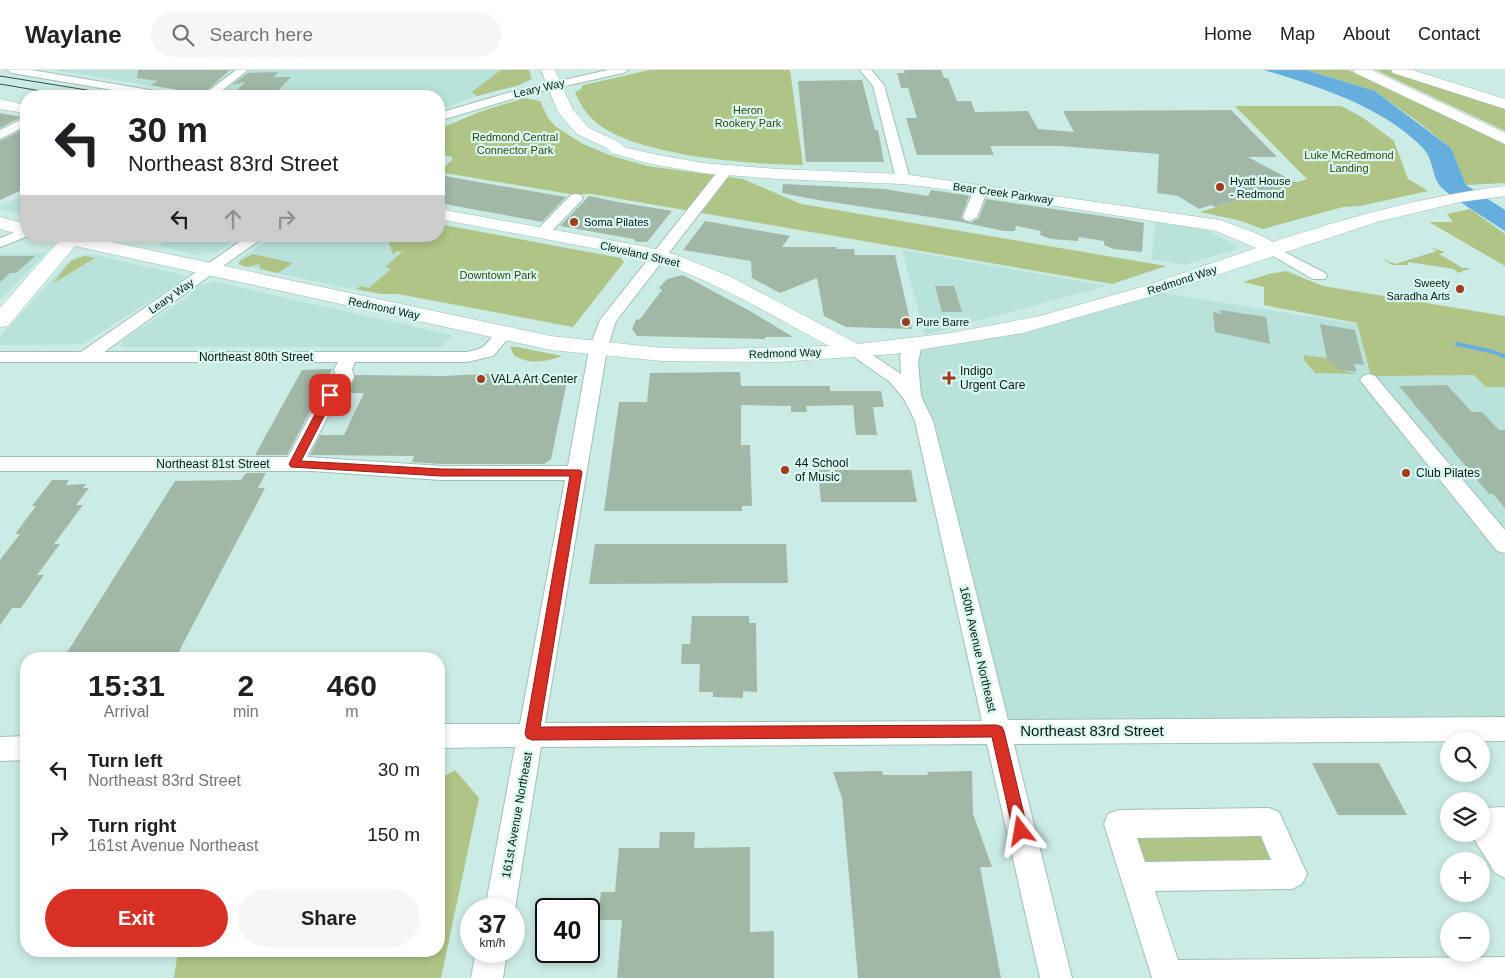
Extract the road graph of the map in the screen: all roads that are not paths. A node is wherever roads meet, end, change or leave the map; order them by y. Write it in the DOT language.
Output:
graph roads {
  1 [pos="12,70"];
  2 [pos="243,70"];
  3 [pos="623,70"];
  4 [pos="865,70"];
  5 [pos="1360,70"];
  6 [pos="1398,70"];
  7 [pos="1444,70"];
  8 [pos="551,77"];
  9 [pos="234,79"];
  10 [pos="131,90"];
  11 [pos="217,90"];
  12 [pos="226,90"];
  13 [pos="1465,90"];
  14 [pos="0,104"];
  15 [pos="1505,104"];
  16 [pos="20,108"];
  17 [pos="445,119"];
  18 [pos="20,124"];
  19 [pos="0,134"];
  20 [pos="1505,140"];
  21 [pos="727,169"];
  22 [pos="903,179"];
  23 [pos="981,189"];
  24 [pos="1505,191"];
  25 [pos="576,198"];
  26 [pos="445,215"];
  27 [pos="970,217"];
  28 [pos="0,223"];
  29 [pos="20,229"];
  30 [pos="542,233"];
  31 [pos="20,234"];
  32 [pos="62,242"];
  33 [pos="88,242"];
  34 [pos="249,242"];
  35 [pos="0,243"];
  36 [pos="1273,250"];
  37 [pos="657,256"];
  38 [pos="209,270"];
  39 [pos="1319,276"];
  40 [pos="0,321"];
  41 [pos="504,334"];
  42 [pos="913,345"];
  43 [pos="598,349"];
  44 [pos="853,350"];
  45 [pos="0,357"];
  46 [pos="85,357"];
  47 [pos="349,357"];
  48 [pos="1369,380"];
  49 [pos="912,395"];
  50 [pos="0,464"];
  51 [pos="294,464"];
  52 [pos="576,472"];
  53 [pos="1505,545"];
  54 [pos="1505,729"];
  55 [pos="997,731"];
  56 [pos="532,734"];
  57 [pos="445,736"];
  58 [pos="20,748"];
  59 [pos="0,749"];
  60 [pos="1505,822"];
  61 [pos="1490,823"];
  62 [pos="1490,838"];
  63 [pos="1505,862"];
  64 [pos="1135,877"];
  65 [pos="502,898"];
  66 [pos="490,963"];
  67 [pos="1505,973"];
  68 [pos="1167,977"];
  69 [pos="487,978"];
  70 [pos="1056,978"];
  1 -- 10 [label="street"];
  2 -- 9 [label="street"];
  3 -- 8 [label="street, Leary Way"];
  4 -- 22 [label="street"];
  5 -- 20 [label="main road"];
  6 -- 13 [label="main road"];
  7 -- 13 [label="main road"];
  8 -- 17 [label="street, Leary Way"];
  8 -- 21 [label="main road, Bear Creek Parkway"];
  9 -- 11 [label="street"];
  9 -- 12 [label="street"];
  13 -- 15 [label="main road"];
  14 -- 16 [label="main road"];
  18 -- 19 [label="street"];
  21 -- 22 [label="main road, Bear Creek Parkway"];
  21 -- 37 [label="street, 161st Avenue Northeast"];
  22 -- 23 [label="main road, Bear Creek Parkway"];
  23 -- 27 [label="street"];
  23 -- 36 [label="main road, Bear Creek Parkway"];
  24 -- 36 [label="main road, Redmond Way"];
  25 -- 30 [label="street"];
  26 -- 30 [label="main road, Cleveland Street"];
  28 -- 29 [label="main road"];
  30 -- 37 [label="main road, Cleveland Street"];
  31 -- 35 [label="street"];
  32 -- 40 [label="main road"];
  33 -- 38 [label="main road, Redmond Way"];
  34 -- 38 [label="street, Leary Way"];
  36 -- 39 [label="street"];
  36 -- 42 [label="main road, Redmond Way"];
  37 -- 43 [label="street, 161st Avenue Northeast"];
  37 -- 44 [label="main road, Cleveland Street"];
  38 -- 41 [label="main road, Redmond Way"];
  38 -- 46 [label="street, Leary Way"];
  41 -- 43 [label="main road, Redmond Way"];
  41 -- 47 [label="street, Northeast 80th Street"];
  42 -- 44 [label="main road, Redmond Way"];
  42 -- 49 [label="street"];
  43 -- 44 [label="main road, Redmond Way"];
  43 -- 52 [label="street, 161st Avenue Northeast"];
  44 -- 49 [label="street, 160th Avenue Northeast"];
  45 -- 46 [label="street, Northeast 80th Street"];
  46 -- 47 [label="street, Northeast 80th Street"];
  47 -- 51 [label="street"];
  48 -- 53 [label="street"];
  49 -- 55 [label="street, 160th Avenue Northeast"];
  50 -- 51 [label="street, Northeast 81st Street"];
  51 -- 52 [label="street, Northeast 81st Street"];
  52 -- 56 [label="street, 161st Avenue Northeast"];
  54 -- 55 [label="street, Northeast 83rd Street"];
  55 -- 56 [label="street, Northeast 83rd Street"];
  55 -- 70 [label="street, 160th Avenue Northeast"];
  56 -- 57 [label="street, Northeast 83rd Street"];
  56 -- 65 [label="street, 161st Avenue Northeast"];
  58 -- 59 [label="street"];
  60 -- 61 [label="street"];
  62 -- 63 [label="street"];
  64 -- 64 [label="street"];
  64 -- 68 [label="street"];
  66 -- 69 [label="street"];
  67 -- 68 [label="street"];
}
